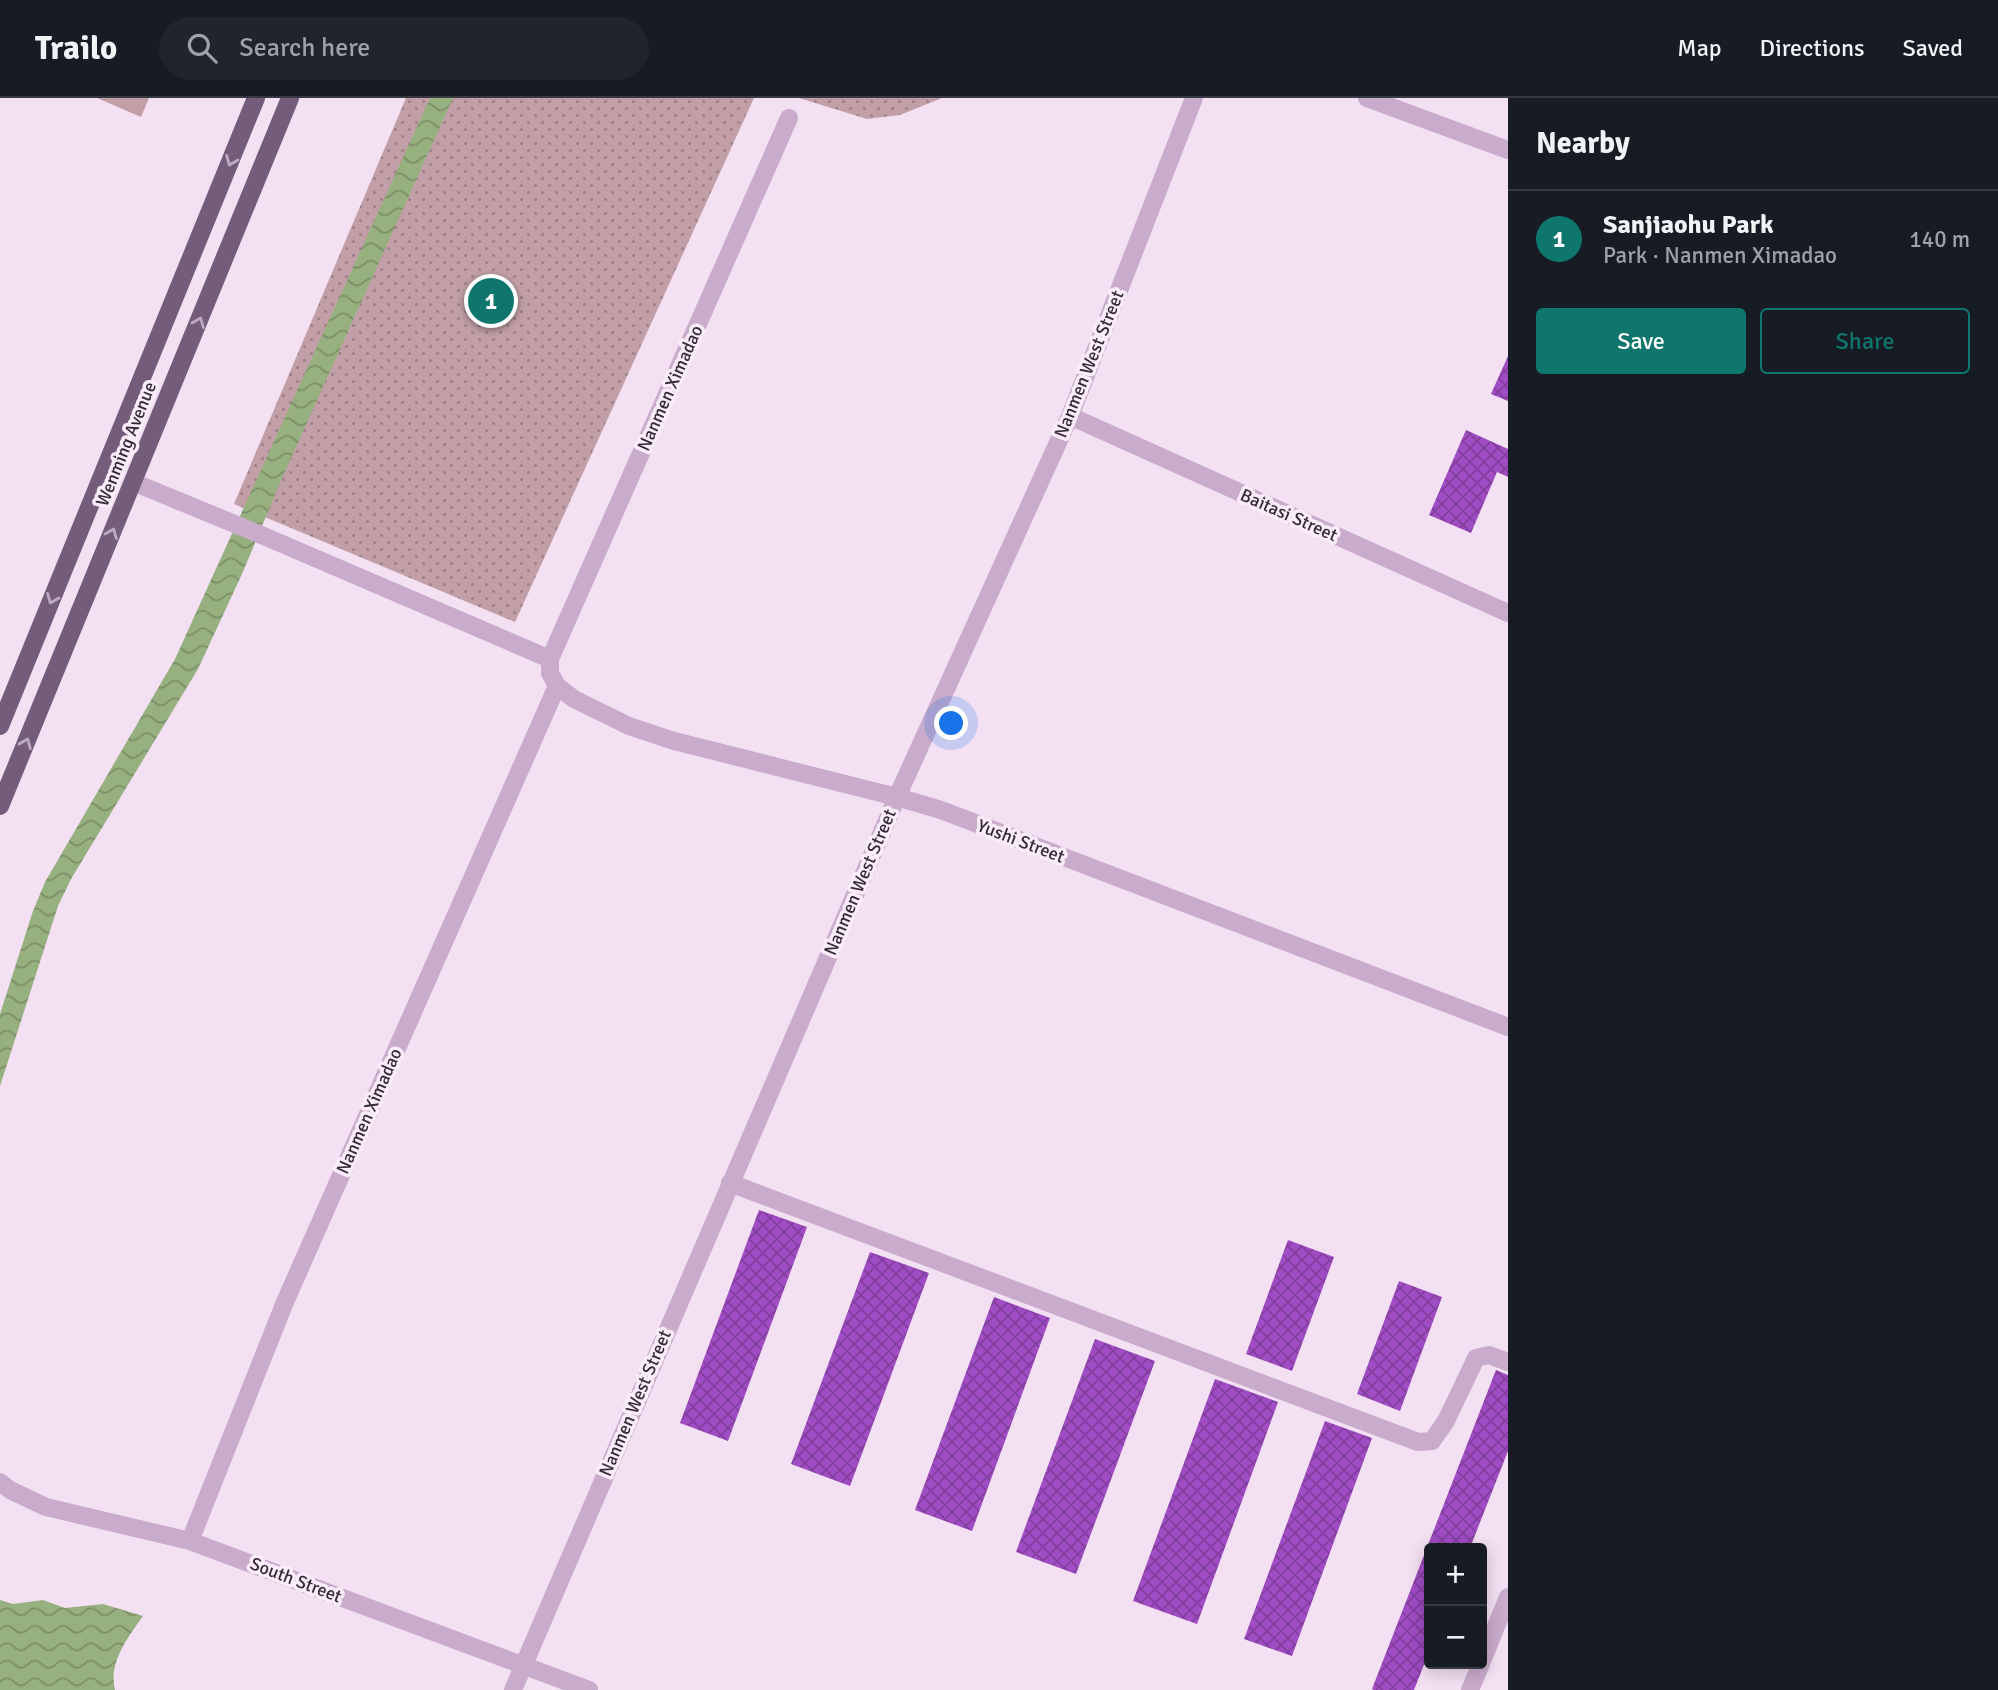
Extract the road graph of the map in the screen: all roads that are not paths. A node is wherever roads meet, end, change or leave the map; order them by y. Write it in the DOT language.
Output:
graph roads {
  1 [pos="256,98"];
  2 [pos="289,98"];
  3 [pos="1194,98"];
  4 [pos="1367,98"];
  5 [pos="789,118"];
  6 [pos="1508,150"];
  7 [pos="1070,416"];
  8 [pos="133,482"];
  9 [pos="1508,613"];
  10 [pos="550,659"];
  11 [pos="557,686"];
  12 [pos="0,726"];
  13 [pos="897,797"];
  14 [pos="0,806"];
  15 [pos="1508,1027"];
  16 [pos="730,1183"];
  17 [pos="1508,1362"];
  18 [pos="0,1482"];
  19 [pos="190,1541"];
  20 [pos="1508,1597"];
  21 [pos="1487,1648"];
  22 [pos="523,1665"];
  23 [pos="1478,1669"];
  24 [pos="513,1690"];
  25 [pos="589,1690"];
  26 [pos="1470,1690"];
  1 -- 12 [label="main road, Wenming Avenue, one-way"];
  8 -- 2 [label="main road, Wenming Avenue, one-way"];
  3 -- 7 [label="street, Nanmen West Street"];
  4 -- 6 [label="street"];
  5 -- 10 [label="street, Nanmen Ximadao"];
  7 -- 9 [label="street, Baitasi Street"];
  7 -- 13 [label="street, Nanmen West Street"];
  8 -- 10 [label="street"];
  14 -- 8 [label="main road, Wenming Avenue, one-way"];
  10 -- 11 [label="street"];
  11 -- 13 [label="street, Yushi Street"];
  11 -- 19 [label="street, Nanmen Ximadao"];
  13 -- 15 [label="street, Yushi Street"];
  13 -- 16 [label="street, Nanmen West Street"];
  16 -- 17 [label="street"];
  16 -- 22 [label="street, Nanmen West Street"];
  18 -- 19 [label="street, South Street"];
  19 -- 22 [label="street, South Street"];
  20 -- 21 [label="street"];
  22 -- 24 [label="street, Nanmen West Street"];
  22 -- 25 [label="street, South Street"];
  23 -- 26 [label="street"];
}
